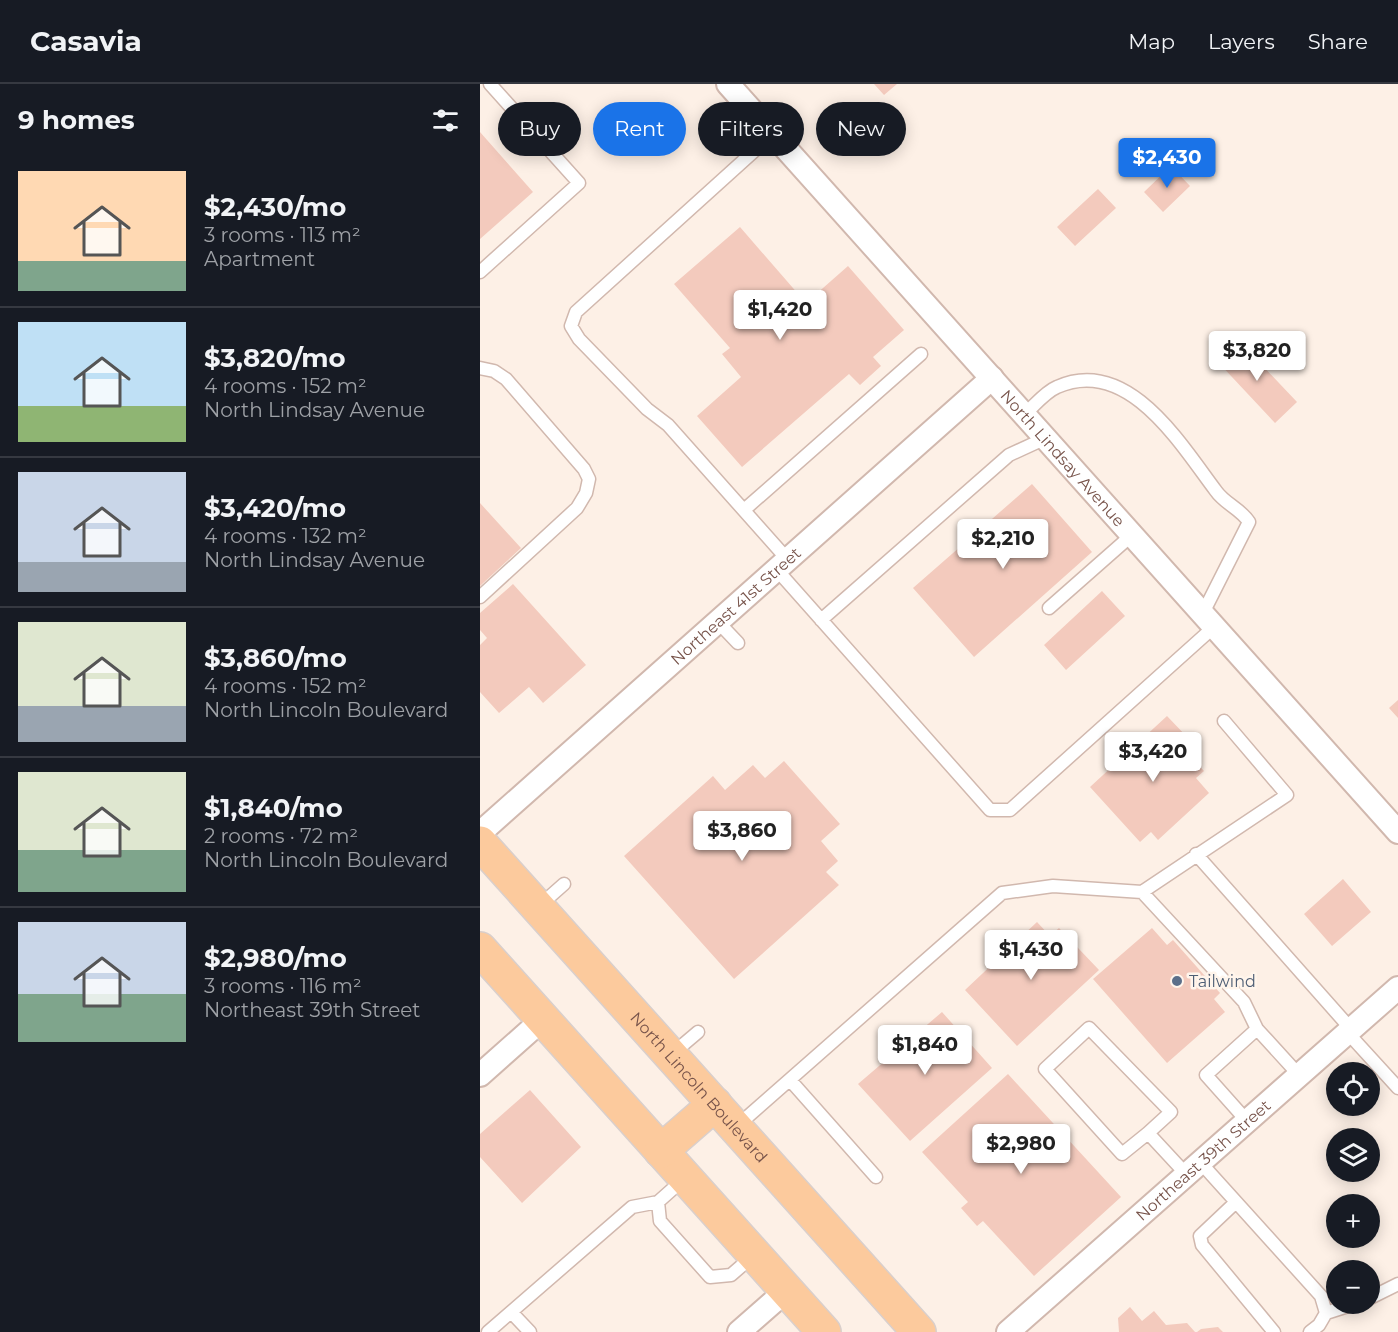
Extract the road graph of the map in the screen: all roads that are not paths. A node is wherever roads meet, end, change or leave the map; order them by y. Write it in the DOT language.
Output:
graph roads {
  1 [pos="490,84"];
  2 [pos="728,84"];
  3 [pos="745,102"];
  4 [pos="749,156"];
  5 [pos="794,156"];
  6 [pos="480,272"];
  7 [pos="921,354"];
  8 [pos="480,368"];
  9 [pos="992,378"];
  10 [pos="1025,414"];
  11 [pos="1046,438"];
  12 [pos="744,510"];
  13 [pos="1133,534"];
  14 [pos="782,565"];
  15 [pos="480,597"];
  16 [pos="1049,609"];
  17 [pos="821,620"];
  18 [pos="1209,620"];
  19 [pos="718,622"];
  20 [pos="738,643"];
  21 [pos="1224,720"];
  22 [pos="1398,832"];
  23 [pos="480,833"];
  24 [pos="480,843"];
  25 [pos="1196,854"];
  26 [pos="564,884"];
  27 [pos="1142,892"];
  28 [pos="538,907"];
  29 [pos="480,950"];
  30 [pos="1398,988"];
  31 [pos="543,1019"];
  32 [pos="1257,1029"];
  33 [pos="1349,1031"];
  34 [pos="698,1032"];
  35 [pos="671,1055"];
  36 [pos="480,1075"];
  37 [pos="1299,1075"];
  38 [pos="790,1080"];
  39 [pos="1398,1088"];
  40 [pos="726,1115"];
  41 [pos="1247,1121"];
  42 [pos="1148,1133"];
  43 [pos="661,1151"];
  44 [pos="1193,1168"];
  45 [pos="685,1178"];
  46 [pos="876,1178"];
  47 [pos="658,1202"];
  48 [pos="1236,1202"];
  49 [pos="754,1254"];
  50 [pos="1398,1284"];
  51 [pos="786,1290"];
  52 [pos="1380,1293"];
  53 [pos="511,1312"];
  54 [pos="1326,1313"];
  55 [pos="488,1332"];
  56 [pos="530,1332"];
  57 [pos="739,1332"];
  58 [pos="824,1332"];
  59 [pos="919,1332"];
  60 [pos="1008,1332"];
  61 [pos="1274,1332"];
  62 [pos="1310,1332"];
  1 -- 6 [label="lane"];
  2 -- 3 [label="street, North Lindsay Avenue"];
  4 -- 12 [label="lane"];
  5 -- 9 [label="street, North Lindsay Avenue"];
  7 -- 12 [label="lane"];
  8 -- 15 [label="lane"];
  9 -- 10 [label="street, North Lindsay Avenue"];
  9 -- 14 [label="street, Northeast 41st Street"];
  10 -- 11 [label="street, North Lindsay Avenue"];
  10 -- 18 [label="lane"];
  11 -- 13 [label="street, North Lindsay Avenue"];
  11 -- 17 [label="lane"];
  12 -- 14 [label="lane"];
  13 -- 16 [label="lane"];
  13 -- 18 [label="street, North Lindsay Avenue"];
  14 -- 17 [label="lane"];
  14 -- 19 [label="street, Northeast 41st Street"];
  17 -- 18 [label="lane"];
  18 -- 22 [label="street, North Lindsay Avenue"];
  19 -- 20 [label="lane"];
  19 -- 23 [label="street, Northeast 41st Street"];
  21 -- 25 [label="lane"];
  24 -- 28 [label="main road, North Lincoln Boulevard"];
  25 -- 27 [label="lane"];
  25 -- 33 [label="lane"];
  26 -- 28 [label="lane"];
  27 -- 32 [label="lane"];
  27 -- 38 [label="lane"];
  28 -- 35 [label="main road, North Lincoln Boulevard"];
  29 -- 31 [label="main road"];
  30 -- 33 [label="street, Northeast 39th Street"];
  31 -- 36 [label="street"];
  31 -- 43 [label="main road"];
  32 -- 37 [label="lane"];
  32 -- 41 [label="lane"];
  33 -- 37 [label="street, Northeast 39th Street"];
  33 -- 39 [label="lane"];
  34 -- 35 [label="lane"];
  35 -- 40 [label="main road, North Lincoln Boulevard"];
  37 -- 41 [label="street, Northeast 39th Street"];
  38 -- 40 [label="lane"];
  38 -- 46 [label="lane"];
  40 -- 43 [label="main road"];
  40 -- 59 [label="main road, North Lincoln Boulevard"];
  41 -- 44 [label="street, Northeast 39th Street"];
  42 -- 42 [label="lane"];
  42 -- 44 [label="lane"];
  43 -- 45 [label="main road"];
  44 -- 48 [label="lane"];
  44 -- 60 [label="street, Northeast 39th Street"];
  45 -- 47 [label="lane"];
  45 -- 49 [label="main road"];
  47 -- 49 [label="lane"];
  47 -- 53 [label="lane"];
  48 -- 54 [label="lane"];
  48 -- 61 [label="lane"];
  49 -- 51 [label="main road"];
  50 -- 52 [label="lane"];
  51 -- 57 [label="street"];
  51 -- 58 [label="main road"];
  53 -- 55 [label="lane"];
  53 -- 56 [label="lane"];
  54 -- 62 [label="lane"];
}
